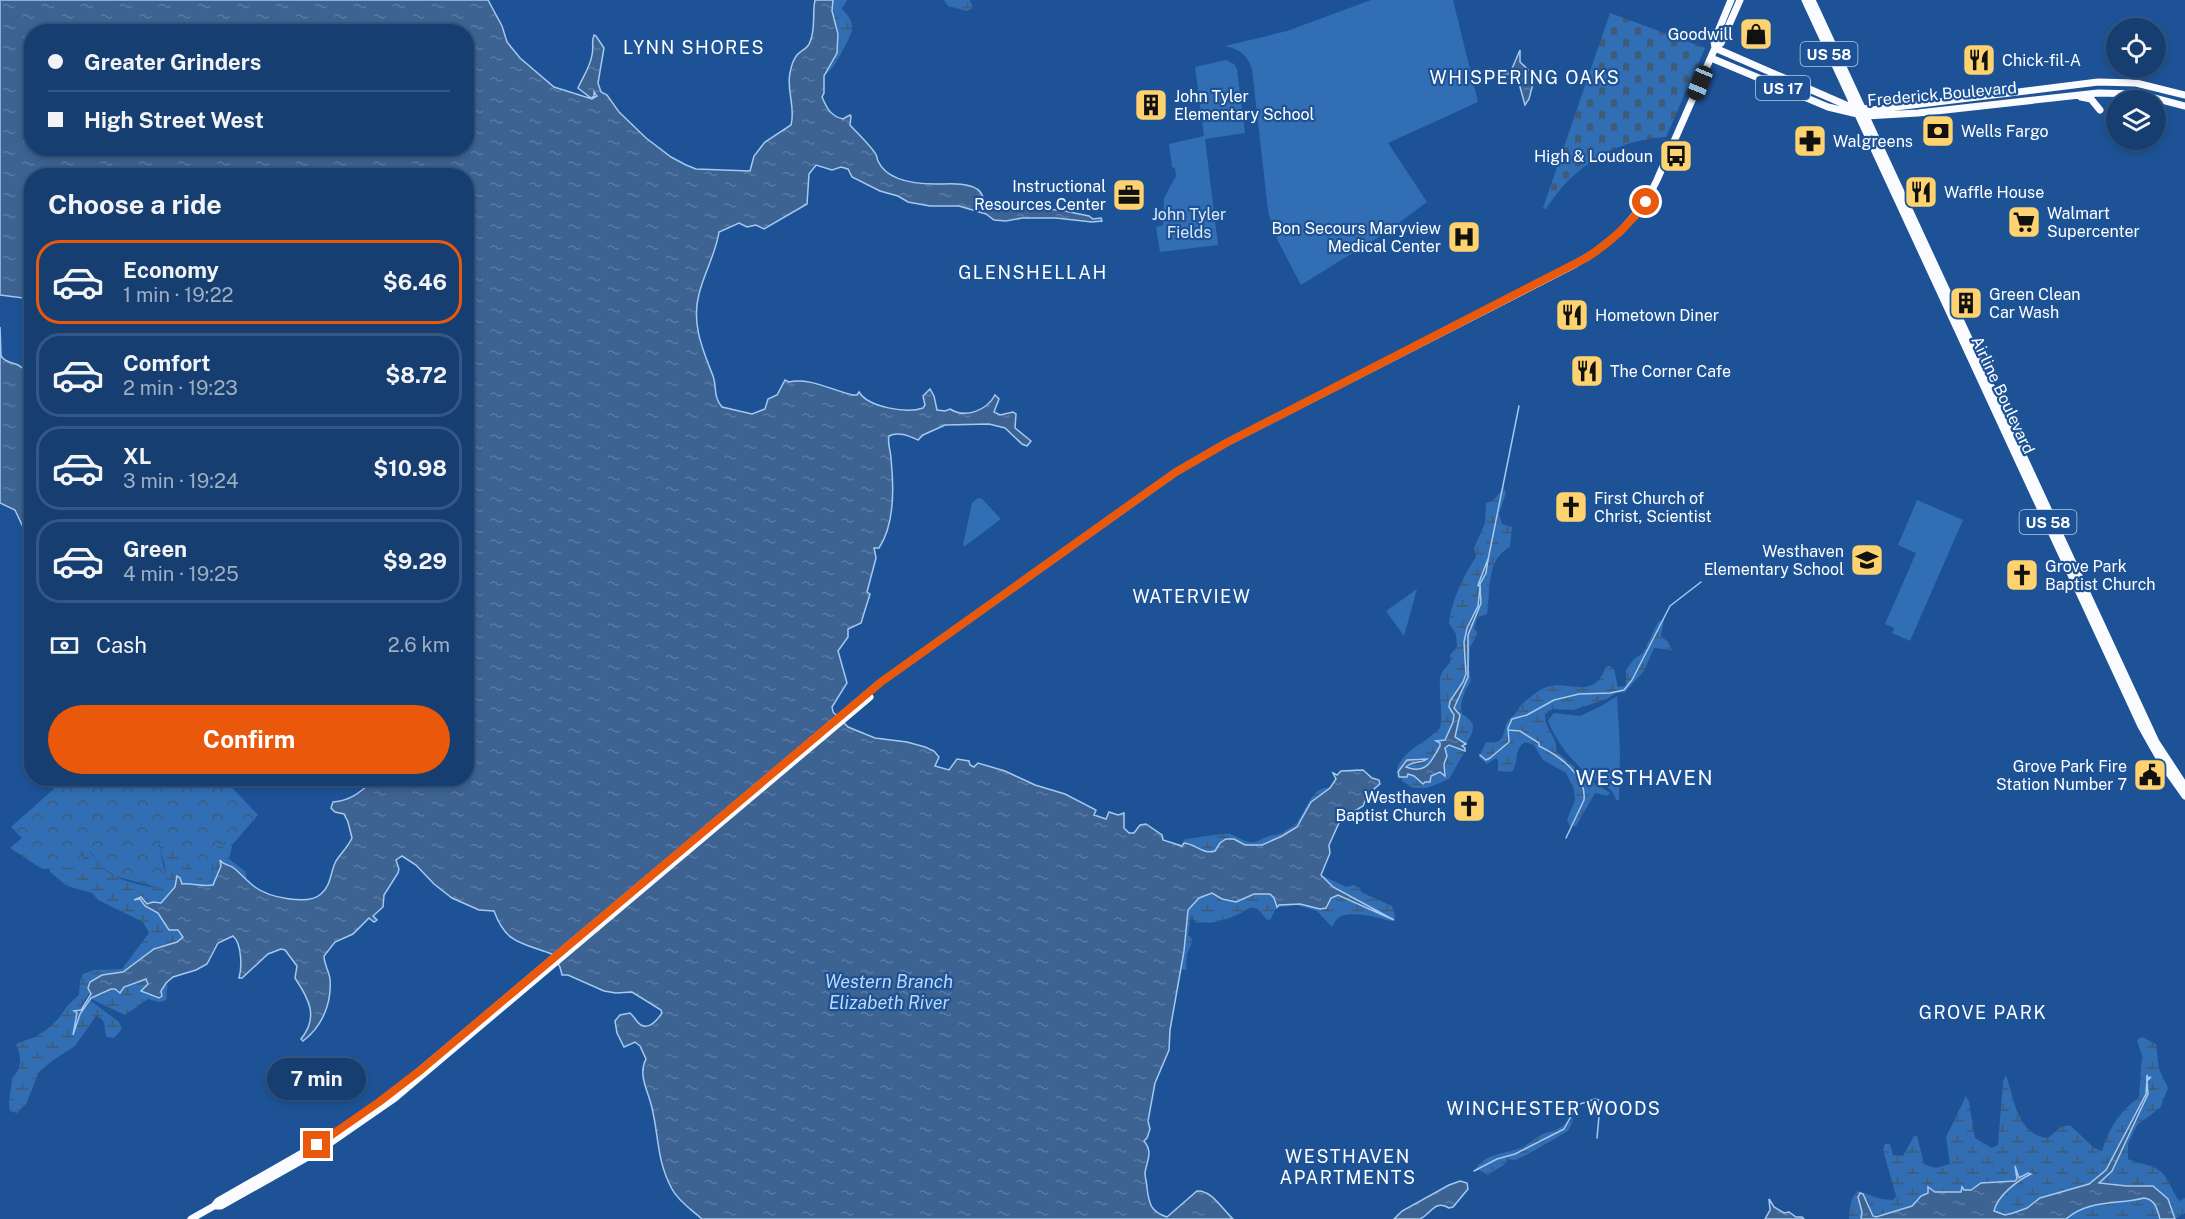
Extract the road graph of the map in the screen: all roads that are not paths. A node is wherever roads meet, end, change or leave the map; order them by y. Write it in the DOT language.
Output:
graph roads {
  1 [pos="1731,0"];
  2 [pos="1740,0"];
  3 [pos="1805,0"];
  4 [pos="1812,0"];
  5 [pos="1715,48"];
  6 [pos="1711,58"];
  7 [pos="2185,95"];
  8 [pos="2055,97"];
  9 [pos="1858,98"];
  10 [pos="2185,106"];
  11 [pos="1891,108"];
  12 [pos="1834,109"];
  13 [pos="2100,110"];
  14 [pos="1860,112"];
  15 [pos="1862,125"];
  16 [pos="2185,786"];
  17 [pos="2185,796"];
  18 [pos="191,1219"];
  1 -- 5 [label="main road"];
  2 -- 5 [label="main road"];
  3 -- 14 [label="main road, Airline Boulevard / US 58"];
  4 -- 9 [label="main road, Airline Boulevard / US 58"];
  5 -- 6 [label="main road"];
  5 -- 14 [label="main road, Frederick Boulevard / US 17"];
  6 -- 12 [label="main road, Frederick Boulevard / US 17"];
  6 -- 18 [label="main road"];
  7 -- 11 [label="main road, Frederick Boulevard / US 17"];
  8 -- 10 [label="main road, Frederick Boulevard / US 17"];
  8 -- 13 [label="main road"];
  8 -- 14 [label="main road, Frederick Boulevard / US 17"];
  9 -- 11 [label="main road"];
  9 -- 14 [label="main road, Airline Boulevard / US 58"];
  11 -- 14 [label="main road, Frederick Boulevard / US 17"];
  12 -- 14 [label="main road, Frederick Boulevard / US 17"];
  12 -- 15 [label="main road"];
  14 -- 15 [label="main road, Airline Boulevard / US 58"];
  14 -- 16 [label="main road, Airline Boulevard / US 58"];
  15 -- 17 [label="main road, Airline Boulevard / US 58"];
}
